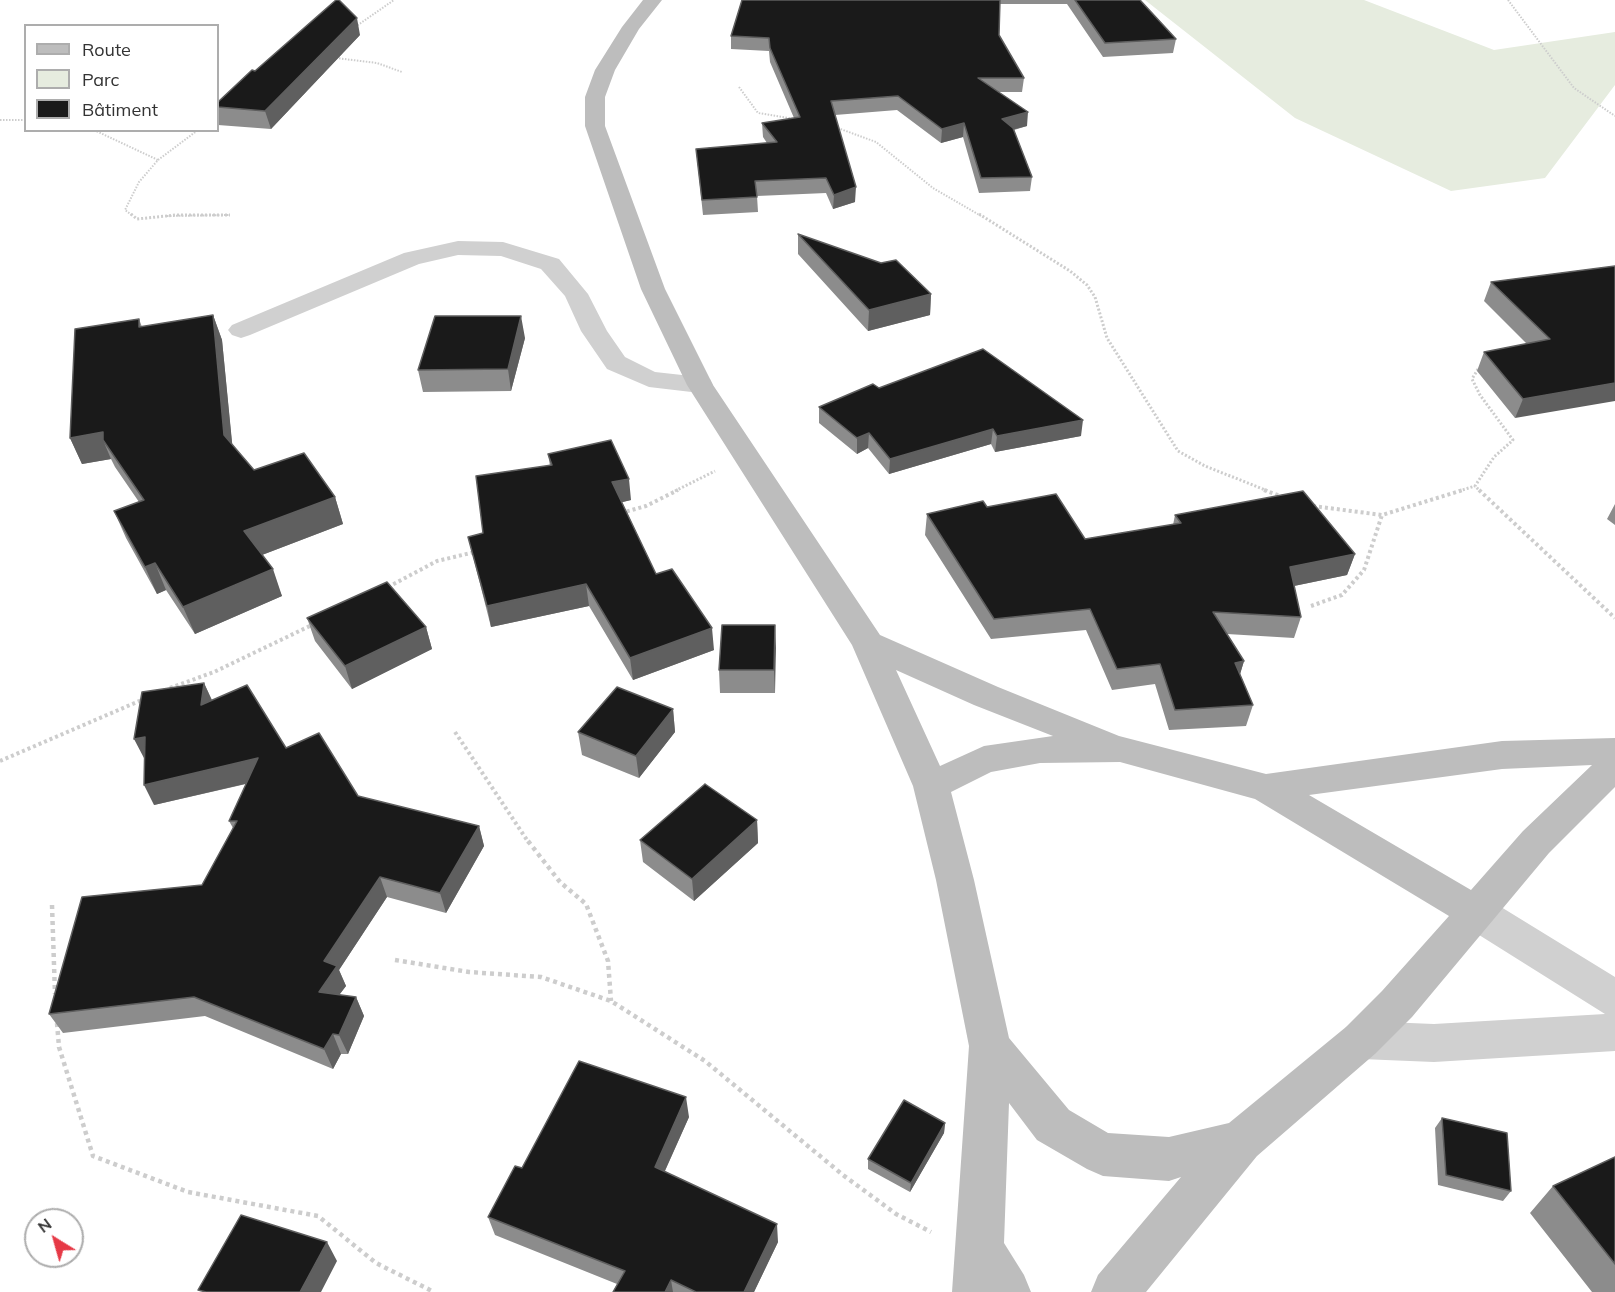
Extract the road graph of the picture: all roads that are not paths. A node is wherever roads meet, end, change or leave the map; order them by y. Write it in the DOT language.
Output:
graph roads {
  1 [pos="653,0"];
  2 [pos="241,330"];
  3 [pos="700,385"];
  4 [pos="868,642"];
  5 [pos="1120,749"];
  6 [pos="1615,751"];
  7 [pos="1615,765"];
  8 [pos="931,786"];
  9 [pos="1266,788"];
  10 [pos="1474,911"];
  11 [pos="1615,999"];
  12 [pos="1615,1032"];
  13 [pos="1360,1040"];
  14 [pos="990,1046"];
  15 [pos="1241,1141"];
  16 [pos="978,1270"];
  17 [pos="1007,1292"];
  18 [pos="1115,1292"];
  1 -- 3 [label="main road"];
  2 -- 3 [label="street"];
  3 -- 4 [label="main road"];
  4 -- 5 [label="main road"];
  4 -- 8 [label="main road"];
  5 -- 8 [label="main road"];
  5 -- 9 [label="main road"];
  6 -- 9 [label="main road"];
  7 -- 10 [label="main road"];
  8 -- 14 [label="main road"];
  9 -- 10 [label="main road"];
  10 -- 11 [label="street"];
  10 -- 13 [label="main road"];
  12 -- 13 [label="street"];
  13 -- 15 [label="main road"];
  14 -- 15 [label="main road"];
  14 -- 16 [label="main road"];
  15 -- 18 [label="main road"];
  16 -- 17 [label="main road"];
}
